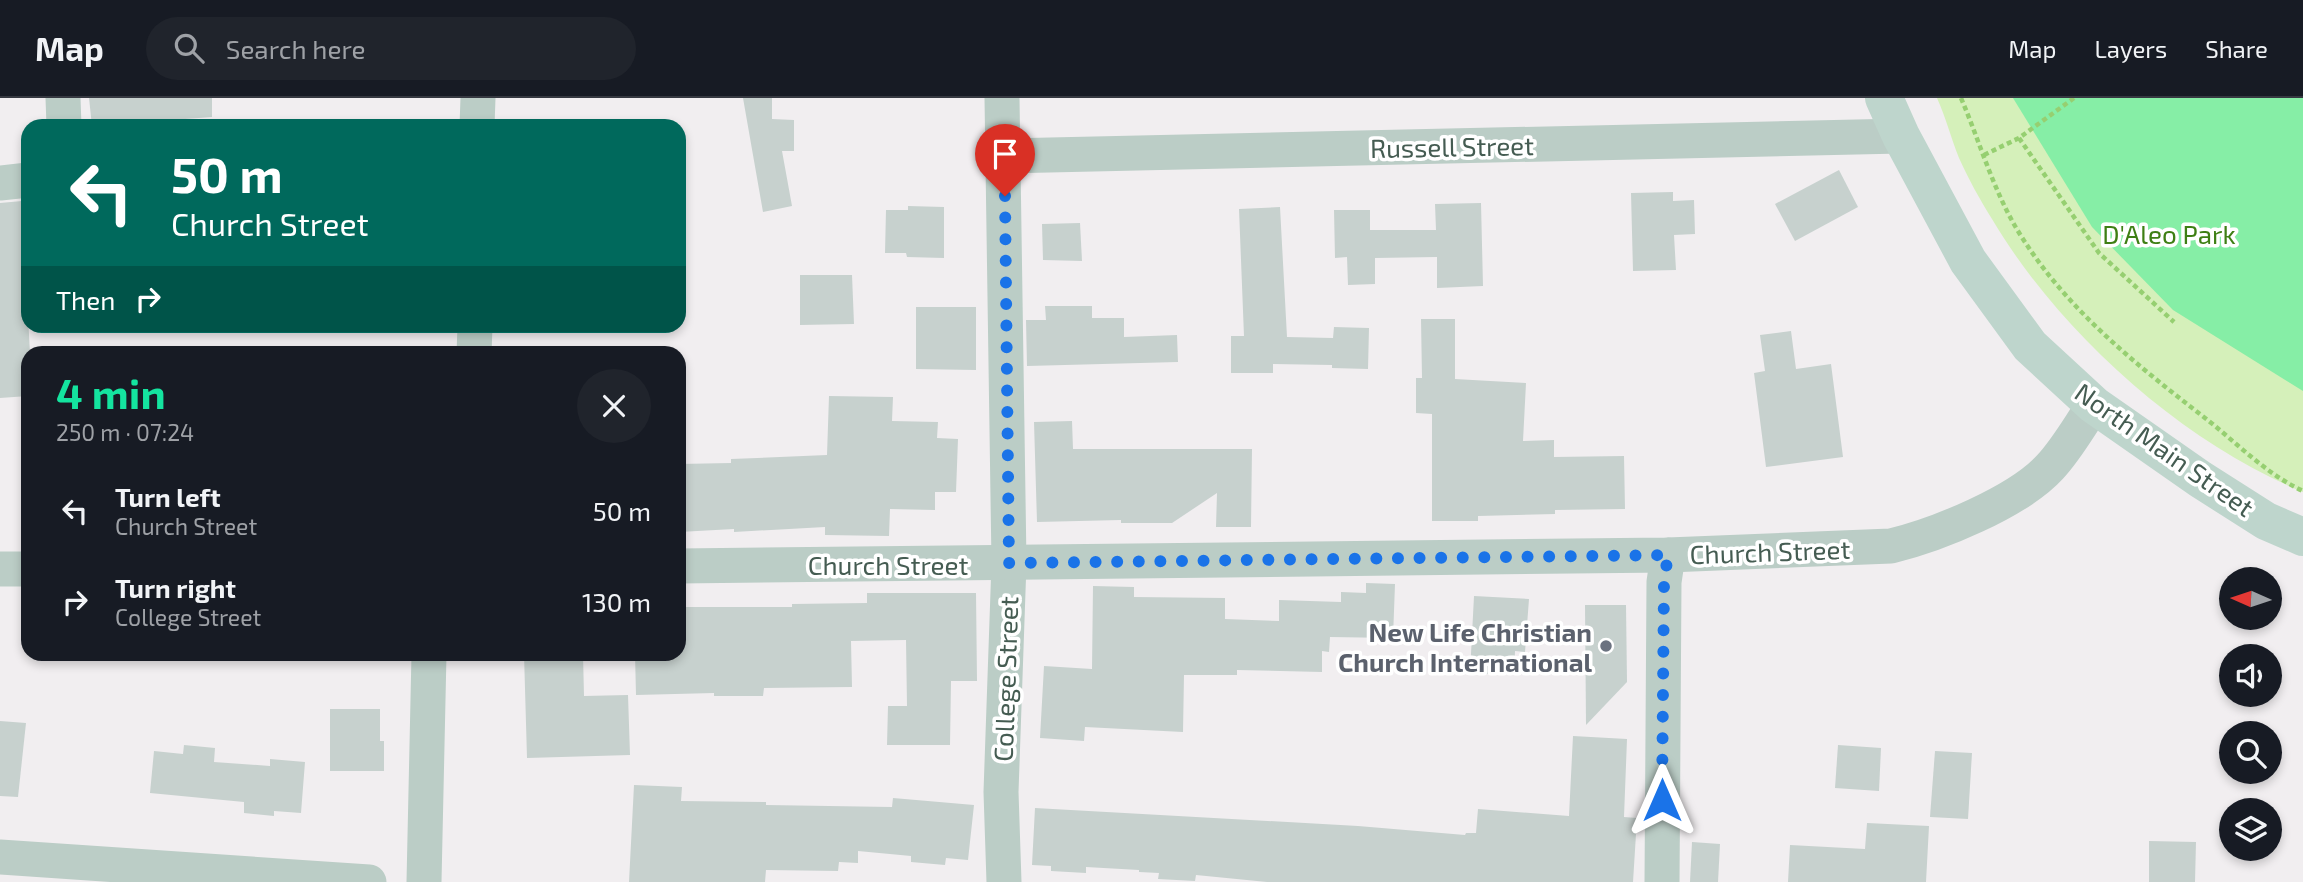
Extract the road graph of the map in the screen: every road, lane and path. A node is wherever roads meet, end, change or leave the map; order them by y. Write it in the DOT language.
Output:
graph roads {
  1 [pos="63,98"];
  2 [pos="478,98"];
  3 [pos="1002,98"];
  4 [pos="1884,98"];
  5 [pos="1961,98"];
  6 [pos="2074,98"];
  7 [pos="64,119"];
  8 [pos="477,119"];
  9 [pos="1901,136"];
  10 [pos="2019,138"];
  11 [pos="1984,155"];
  12 [pos="1004,156"];
  13 [pos="21,181"];
  14 [pos="0,183"];
  15 [pos="2174,322"];
  16 [pos="2094,405"];
  17 [pos="2303,491"];
  18 [pos="2303,537"];
  19 [pos="1668,555"];
  20 [pos="1009,563"];
  21 [pos="686,566"];
  22 [pos="0,569"];
  23 [pos="21,569"];
  24 [pos="429,661"];
  25 [pos="0,857"];
  26 [pos="369,882"];
  27 [pos="424,882"];
  28 [pos="1004,882"];
  29 [pos="1662,882"];
  1 -- 7 [label="street"];
  2 -- 8 [label="street"];
  3 -- 12 [label="street, College Street"];
  4 -- 9 [label="street, North Main Street"];
  5 -- 11 [label="path"];
  6 -- 10 [label="path"];
  9 -- 12 [label="street, Russell Street"];
  9 -- 16 [label="street, North Main Street"];
  10 -- 11 [label="path"];
  10 -- 15 [label="path"];
  11 -- 17 [label="path"];
  12 -- 20 [label="street, College Street"];
  13 -- 14 [label="street"];
  16 -- 18 [label="street, North Main Street"];
  16 -- 19 [label="street, Church Street"];
  19 -- 20 [label="street, Church Street"];
  19 -- 29 [label="street"];
  20 -- 21 [label="street, Church Street"];
  20 -- 28 [label="street, College Street"];
  22 -- 23 [label="street"];
  24 -- 27 [label="street"];
  25 -- 26 [label="street"];
}
